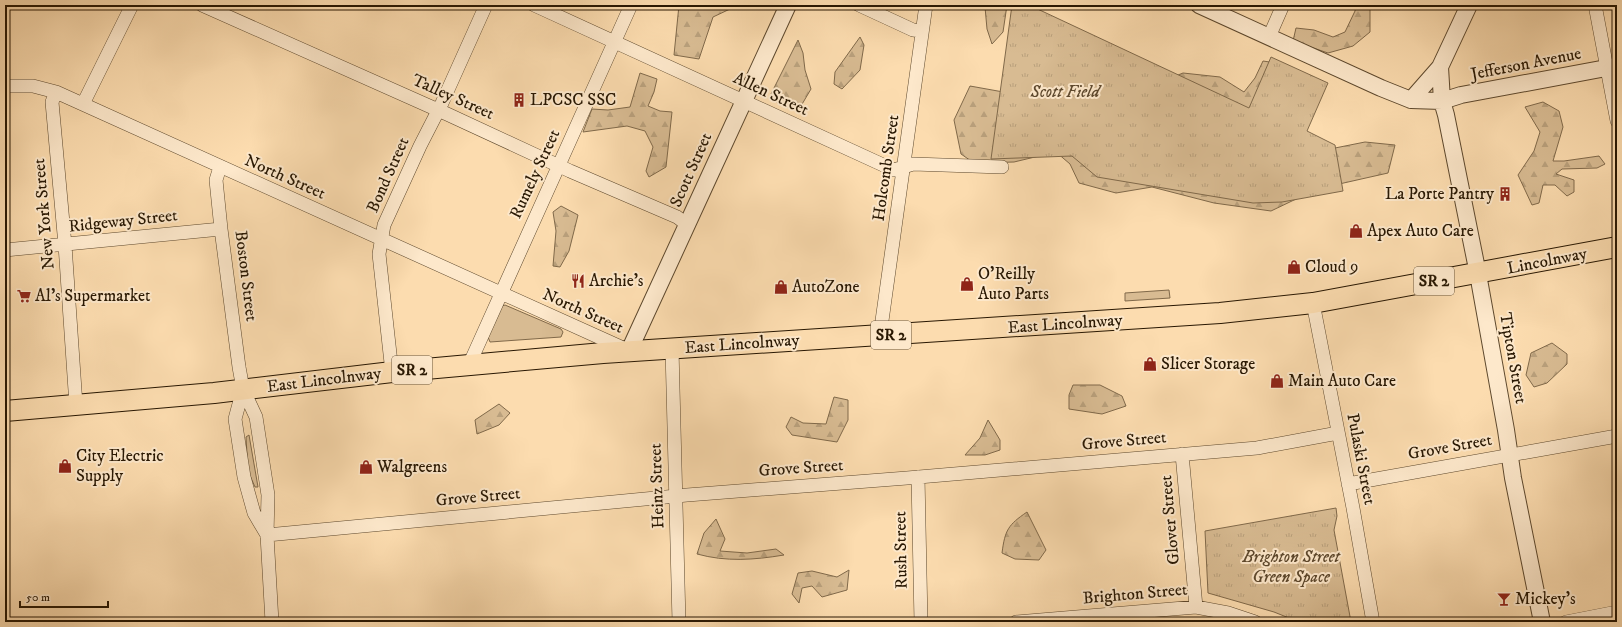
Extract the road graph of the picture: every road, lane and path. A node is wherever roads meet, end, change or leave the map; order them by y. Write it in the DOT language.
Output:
graph roads {
  1 [pos="132,5"];
  2 [pos="202,5"];
  3 [pos="486,5"];
  4 [pos="534,5"];
  5 [pos="631,5"];
  6 [pos="788,5"];
  7 [pos="860,5"];
  8 [pos="926,5"];
  9 [pos="1199,5"];
  10 [pos="1283,5"];
  11 [pos="1469,5"];
  12 [pos="1594,5"];
  13 [pos="922,31"];
  14 [pos="1268,37"];
  15 [pos="614,41"];
  16 [pos="1440,67"];
  17 [pos="1612,67"];
  18 [pos="5,86"];
  19 [pos="56,92"];
  20 [pos="743,100"];
  21 [pos="1411,100"];
  22 [pos="1442,101"];
  23 [pos="83,104"];
  24 [pos="438,110"];
  25 [pos="1617,121"];
  26 [pos="559,166"];
  27 [pos="904,167"];
  28 [pos="1002,167"];
  29 [pos="220,168"];
  30 [pos="688,225"];
  31 [pos="221,229"];
  32 [pos="381,240"];
  33 [pos="65,245"];
  34 [pos="1617,247"];
  35 [pos="5,250"];
  36 [pos="1478,274"];
  37 [pos="500,293"];
  38 [pos="1313,303"];
  39 [pos="880,335"];
  40 [pos="672,349"];
  41 [pos="629,351"];
  42 [pos="469,365"];
  43 [pos="392,372"];
  44 [pos="243,389"];
  45 [pos="76,405"];
  46 [pos="5,411"];
  47 [pos="1338,433"];
  48 [pos="1617,436"];
  49 [pos="1182,454"];
  50 [pos="1510,455"];
  51 [pos="918,477"];
  52 [pos="1348,484"];
  53 [pos="676,496"];
  54 [pos="267,535"];
  55 [pos="1196,607"];
  56 [pos="1617,612"];
  57 [pos="272,622"];
  58 [pos="679,622"];
  59 [pos="921,622"];
  60 [pos="1016,622"];
  61 [pos="1255,622"];
  62 [pos="1373,622"];
  63 [pos="1542,622"];
  64 [pos="1566,622"];
  1 -- 23 [label="street"];
  2 -- 24 [label="street, Talley Street"];
  3 -- 24 [label="street, Bond Street"];
  4 -- 15 [label="street, Allen Street"];
  5 -- 15 [label="street, Rumely Street"];
  6 -- 20 [label="street, Scott Street"];
  7 -- 13 [label="street"];
  8 -- 13 [label="street, Holcomb Street"];
  9 -- 14 [label="street, Jefferson Avenue"];
  10 -- 14 [label="street"];
  11 -- 16 [label="street"];
  12 -- 17 [label="street"];
  13 -- 27 [label="street, Holcomb Street"];
  14 -- 21 [label="street, Jefferson Avenue"];
  15 -- 20 [label="street, Allen Street"];
  15 -- 26 [label="street, Rumely Street"];
  16 -- 21 [label="street"];
  16 -- 22 [label="street, Tipton Street"];
  17 -- 22 [label="street, Jefferson Avenue"];
  17 -- 25 [label="street"];
  18 -- 19 [label="street, North Street"];
  19 -- 23 [label="street, North Street"];
  19 -- 33 [label="street, New York Street"];
  20 -- 27 [label="street, Allen Street"];
  20 -- 30 [label="street, Scott Street"];
  21 -- 22 [label="street, Jefferson Avenue"];
  22 -- 36 [label="street, Tipton Street"];
  23 -- 29 [label="street, North Street"];
  24 -- 26 [label="street, Talley Street"];
  24 -- 32 [label="street, Bond Street"];
  26 -- 30 [label="street, Talley Street"];
  26 -- 37 [label="street, Rumely Street"];
  27 -- 28 [label="street, Allen Street"];
  27 -- 39 [label="street, Holcomb Street"];
  29 -- 31 [label="street, Boston Street"];
  29 -- 32 [label="street, North Street"];
  30 -- 41 [label="street, Scott Street"];
  31 -- 33 [label="street, Ridgeway Street"];
  31 -- 44 [label="street, Boston Street"];
  32 -- 37 [label="street, North Street"];
  32 -- 43 [label="street, Bond Street"];
  33 -- 35 [label="street, Ridgeway Street"];
  33 -- 45 [label="street, New York Street"];
  34 -- 36 [label="main road, Lincolnway / SR 2"];
  36 -- 38 [label="main road, East Lincolnway / SR 2"];
  36 -- 50 [label="street, Tipton Street"];
  37 -- 41 [label="street, North Street"];
  37 -- 42 [label="street"];
  38 -- 39 [label="main road, East Lincolnway / SR 2"];
  38 -- 47 [label="street, Pulaski Street"];
  39 -- 40 [label="main road, East Lincolnway / SR 2"];
  40 -- 41 [label="main road, East Lincolnway / SR 2"];
  40 -- 53 [label="street, Heinz Street"];
  41 -- 42 [label="main road, East Lincolnway / SR 2"];
  42 -- 43 [label="main road, East Lincolnway / SR 2"];
  43 -- 44 [label="main road, East Lincolnway / SR 2"];
  44 -- 45 [label="main road, East Lincolnway / SR 2"];
  44 -- 54 [label="street, Boston Street"];
  44 -- 54 [label="street, Boston Street"];
  45 -- 46 [label="main road, East Lincolnway / SR 2"];
  47 -- 49 [label="street, Grove Street"];
  47 -- 52 [label="street, Pulaski Street"];
  48 -- 50 [label="street, Grove Street"];
  49 -- 51 [label="street, Grove Street"];
  49 -- 55 [label="street, Glover Street"];
  50 -- 52 [label="street, Grove Street"];
  50 -- 63 [label="street, Tipton Street"];
  51 -- 53 [label="street, Grove Street"];
  51 -- 59 [label="street, Rush Street"];
  52 -- 62 [label="street, Pulaski Street"];
  53 -- 54 [label="street, Grove Street"];
  53 -- 58 [label="street, Heinz Street"];
  54 -- 57 [label="street, Boston Street"];
  55 -- 60 [label="street, Brighton Street"];
  55 -- 61 [label="street, Brighton Street"];
  56 -- 64 [label="street"];
}
